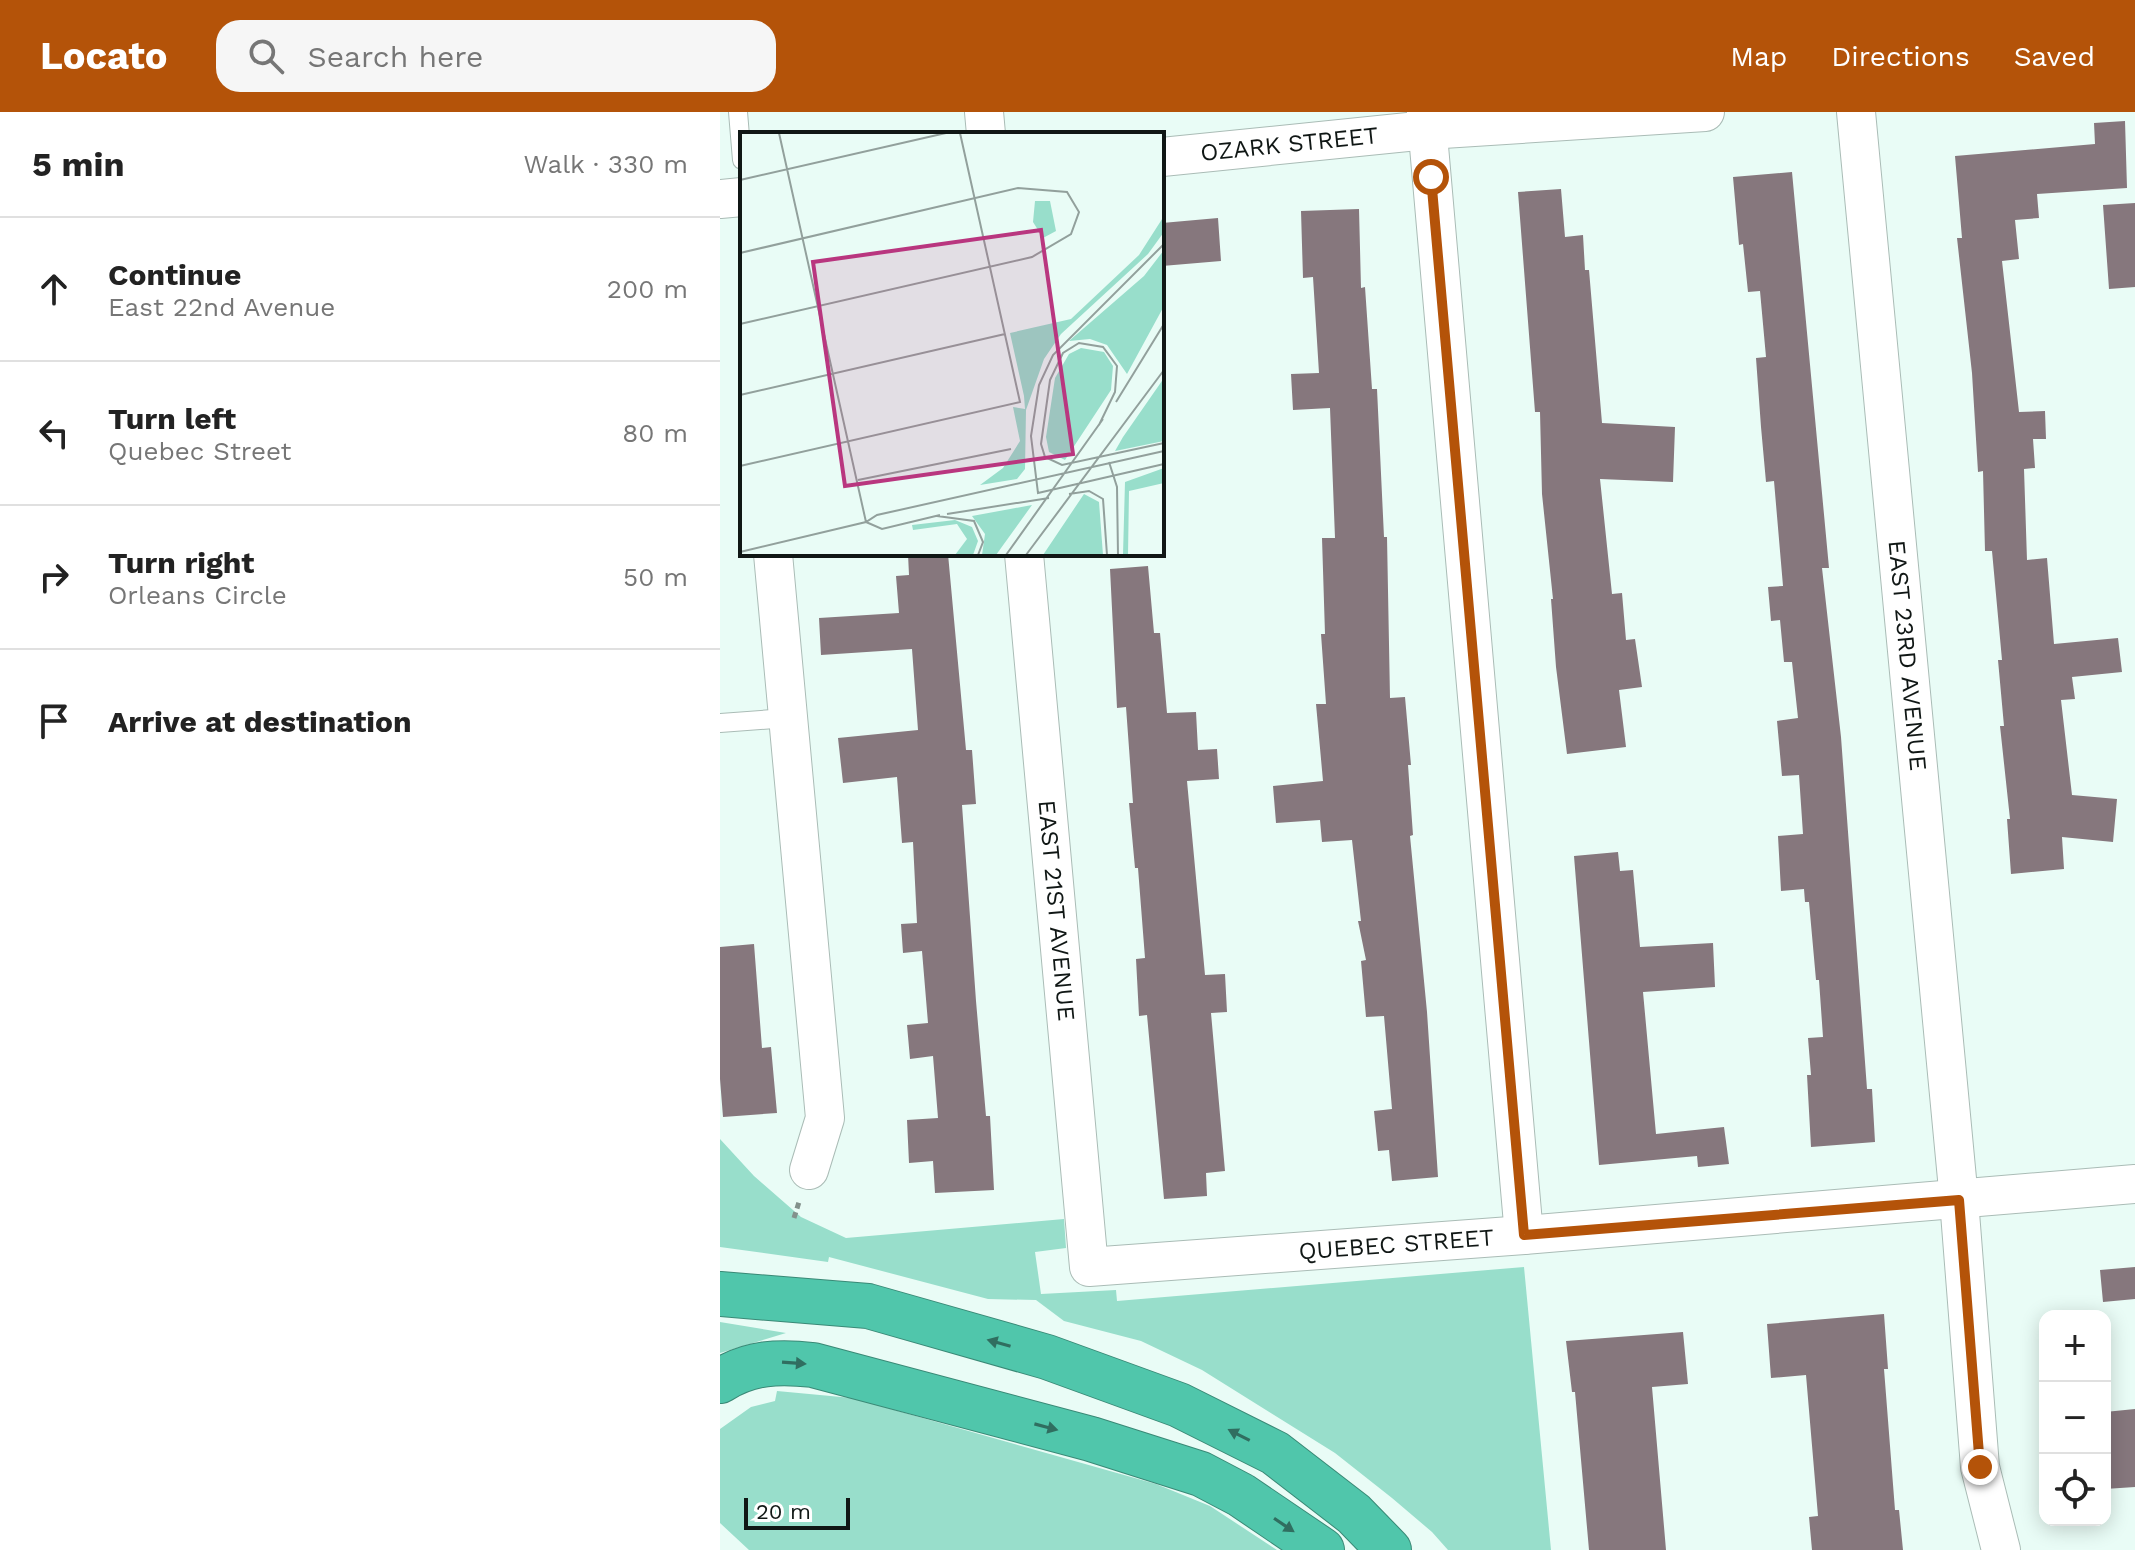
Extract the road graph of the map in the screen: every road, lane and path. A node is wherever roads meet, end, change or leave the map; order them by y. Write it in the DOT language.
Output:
graph roads {
  1 [pos="738,112"];
  2 [pos="984,112"];
  3 [pos="1705,112"];
  4 [pos="1856,112"];
  5 [pos="1427,121"];
  6 [pos="986,132"];
  7 [pos="740,136"];
  8 [pos="1164,157"];
  9 [pos="740,197"];
  10 [pos="720,199"];
  11 [pos="773,556"];
  12 [pos="1024,556"];
  13 [pos="787,718"];
  14 [pos="720,723"];
  15 [pos="809,1170"];
  16 [pos="2135,1184"];
  17 [pos="1959,1200"];
  18 [pos="1524,1235"];
  19 [pos="1089,1267"];
  20 [pos="726,1291"];
  21 [pos="720,1381"];
  22 [pos="1322,1550"];
  23 [pos="1389,1550"];
  24 [pos="2001,1550"];
  1 -- 7 [label="lane"];
  2 -- 6 [label="street"];
  3 -- 5 [label="street, OZARK STREET"];
  4 -- 17 [label="street, EAST 23RD AVENUE"];
  5 -- 8 [label="street, OZARK STREET"];
  5 -- 18 [label="street"];
  9 -- 10 [label="street"];
  11 -- 13 [label="street"];
  12 -- 19 [label="street, EAST 21ST AVENUE"];
  13 -- 14 [label="lane"];
  13 -- 15 [label="street"];
  16 -- 17 [label="street, QUEBEC STREET"];
  17 -- 18 [label="street, QUEBEC STREET"];
  17 -- 24 [label="street, EAST 23RD AVENUE"];
  18 -- 19 [label="street, QUEBEC STREET"];
  23 -- 20 [label="highway, one-way"];
  21 -- 22 [label="highway, one-way"];
}
